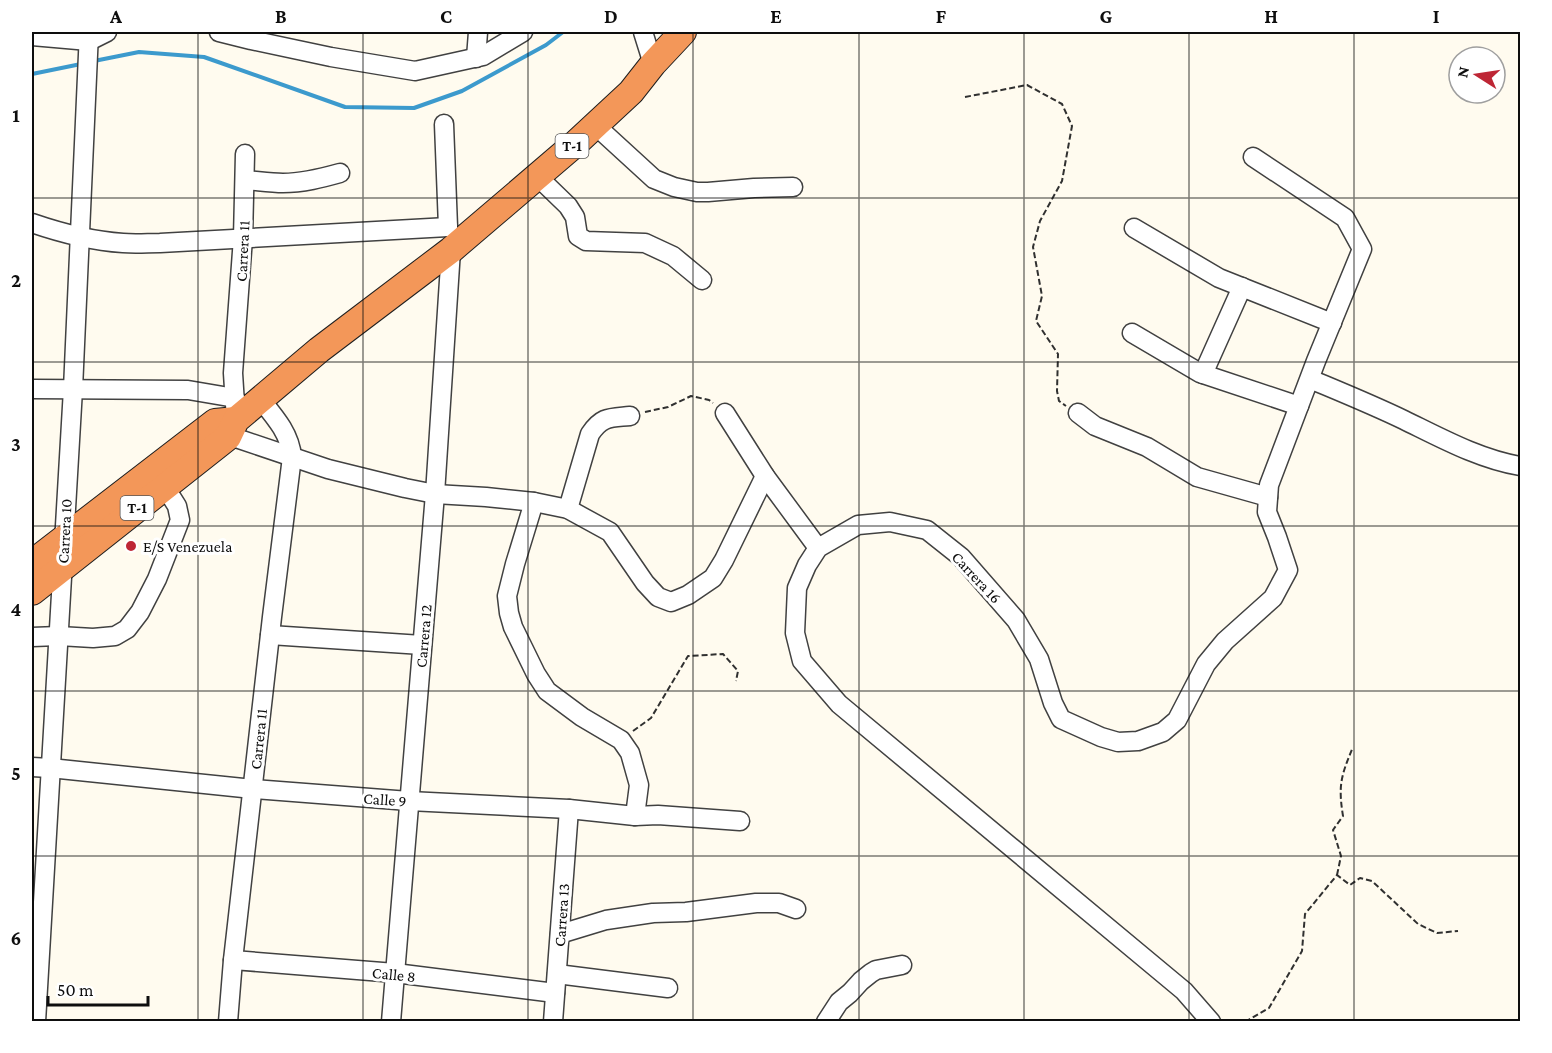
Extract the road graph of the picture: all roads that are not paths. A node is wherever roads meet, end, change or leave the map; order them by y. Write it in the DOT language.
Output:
graph roads {
  1 [pos="107,32"];
  2 [pos="219,32"];
  3 [pos="478,32"];
  4 [pos="523,32"];
  5 [pos="643,32"];
  6 [pos="683,32"];
  7 [pos="32,36"];
  8 [pos="89,42"];
  9 [pos="476,58"];
  10 [pos="653,64"];
  11 [pos="444,124"];
  12 [pos="595,125"];
  13 [pos="245,154"];
  14 [pos="1253,157"];
  15 [pos="340,172"];
  16 [pos="537,176"];
  17 [pos="245,180"];
  18 [pos="793,187"];
  19 [pos="32,223"];
  20 [pos="1134,228"];
  21 [pos="80,236"];
  22 [pos="243,238"];
  23 [pos="453,239"];
  24 [pos="702,280"];
  25 [pos="1242,287"];
  26 [pos="1332,323"];
  27 [pos="1132,333"];
  28 [pos="1203,374"];
  29 [pos="1310,379"];
  30 [pos="32,389"];
  31 [pos="73,389"];
  32 [pos="261,400"];
  33 [pos="1299,406"];
  34 [pos="725,413"];
  35 [pos="1078,413"];
  36 [pos="630,416"];
  37 [pos="233,418"];
  38 [pos="292,457"];
  39 [pos="1521,466"];
  40 [pos="765,476"];
  41 [pos="165,487"];
  42 [pos="435,494"];
  43 [pos="1268,497"];
  44 [pos="534,502"];
  45 [pos="568,509"];
  46 [pos="64,538"];
  47 [pos="818,548"];
  48 [pos="32,562"];
  49 [pos="62,567"];
  50 [pos="32,592"];
  51 [pos="270,635"];
  52 [pos="58,636"];
  53 [pos="32,637"];
  54 [pos="422,645"];
  55 [pos="32,767"];
  56 [pos="50,768"];
  57 [pos="253,789"];
  58 [pos="409,801"];
  59 [pos="569,809"];
  60 [pos="634,816"];
  61 [pos="740,821"];
  62 [pos="796,909"];
  63 [pos="560,933"];
  64 [pos="36,949"];
  65 [pos="233,960"];
  66 [pos="902,965"];
  67 [pos="395,973"];
  68 [pos="556,974"];
  69 [pos="668,988"];
  70 [pos="555,993"];
  71 [pos="36,1022"];
  72 [pos="228,1022"];
  73 [pos="391,1022"];
  74 [pos="553,1022"];
  75 [pos="826,1022"];
  76 [pos="1211,1022"];
  1 -- 8 [label="street"];
  2 -- 9 [label="street"];
  3 -- 9 [label="street"];
  4 -- 9 [label="street"];
  5 -- 10 [label="street"];
  6 -- 10 [label="highway, T-1"];
  7 -- 8 [label="street"];
  8 -- 21 [label="street, Carrera 10"];
  10 -- 12 [label="highway, T-1"];
  11 -- 23 [label="street, Carrera 12"];
  12 -- 16 [label="highway, T-1"];
  12 -- 18 [label="street"];
  13 -- 17 [label="street, Carrera 11"];
  14 -- 26 [label="street, Carrera 16"];
  15 -- 17 [label="street"];
  16 -- 23 [label="highway, T-1"];
  16 -- 24 [label="street"];
  17 -- 22 [label="street, Carrera 11"];
  19 -- 21 [label="street"];
  20 -- 25 [label="street"];
  21 -- 22 [label="street"];
  21 -- 31 [label="street, Carrera 10"];
  22 -- 23 [label="street"];
  22 -- 37 [label="street, Carrera 11"];
  23 -- 32 [label="highway, T-1"];
  23 -- 42 [label="street, Carrera 12"];
  25 -- 26 [label="street"];
  25 -- 28 [label="street"];
  26 -- 29 [label="street, Carrera 16"];
  27 -- 28 [label="street"];
  28 -- 33 [label="street"];
  29 -- 33 [label="street, Carrera 16"];
  29 -- 39 [label="street"];
  30 -- 31 [label="street"];
  31 -- 37 [label="street"];
  31 -- 46 [label="street, Carrera 10"];
  32 -- 37 [label="highway, T-1"];
  32 -- 38 [label="street"];
  33 -- 43 [label="street, Carrera 16"];
  34 -- 40 [label="street"];
  35 -- 43 [label="street"];
  36 -- 45 [label="street"];
  37 -- 38 [label="street"];
  37 -- 41 [label="highway, T-1"];
  37 -- 46 [label="highway, T-1"];
  38 -- 42 [label="street"];
  38 -- 51 [label="street, Carrera 11"];
  40 -- 45 [label="street"];
  40 -- 47 [label="street"];
  41 -- 49 [label="highway, T-1"];
  41 -- 52 [label="street"];
  42 -- 44 [label="street"];
  42 -- 54 [label="street, Carrera 12"];
  43 -- 47 [label="street, Carrera 16"];
  44 -- 45 [label="street"];
  44 -- 60 [label="street"];
  46 -- 48 [label="highway, T-1"];
  46 -- 49 [label="street, Carrera 10"];
  47 -- 76 [label="street"];
  49 -- 50 [label="highway, T-1"];
  49 -- 52 [label="street, Carrera 10"];
  51 -- 54 [label="street"];
  51 -- 57 [label="street, Carrera 11"];
  52 -- 53 [label="street"];
  52 -- 56 [label="street, Carrera 10"];
  54 -- 58 [label="street, Carrera 12"];
  55 -- 56 [label="street, Calle 9"];
  56 -- 57 [label="street, Calle 9"];
  56 -- 64 [label="street, Carrera 10"];
  57 -- 58 [label="street, Calle 9"];
  57 -- 65 [label="street, Carrera 11"];
  58 -- 59 [label="street, Calle 9"];
  58 -- 67 [label="street, Carrera 12"];
  59 -- 60 [label="street, Calle 9"];
  59 -- 63 [label="street, Carrera 13"];
  60 -- 61 [label="street, Calle 9"];
  62 -- 63 [label="street"];
  63 -- 68 [label="street, Carrera 13"];
  64 -- 71 [label="street, Carrera 10"];
  65 -- 67 [label="street, Calle 8"];
  65 -- 72 [label="street, Carrera 11"];
  66 -- 75 [label="street"];
  67 -- 70 [label="street, Calle 8"];
  67 -- 73 [label="street, Carrera 12"];
  68 -- 69 [label="street"];
  68 -- 70 [label="street, Carrera 13"];
  70 -- 74 [label="street, Carrera 13"];
}
